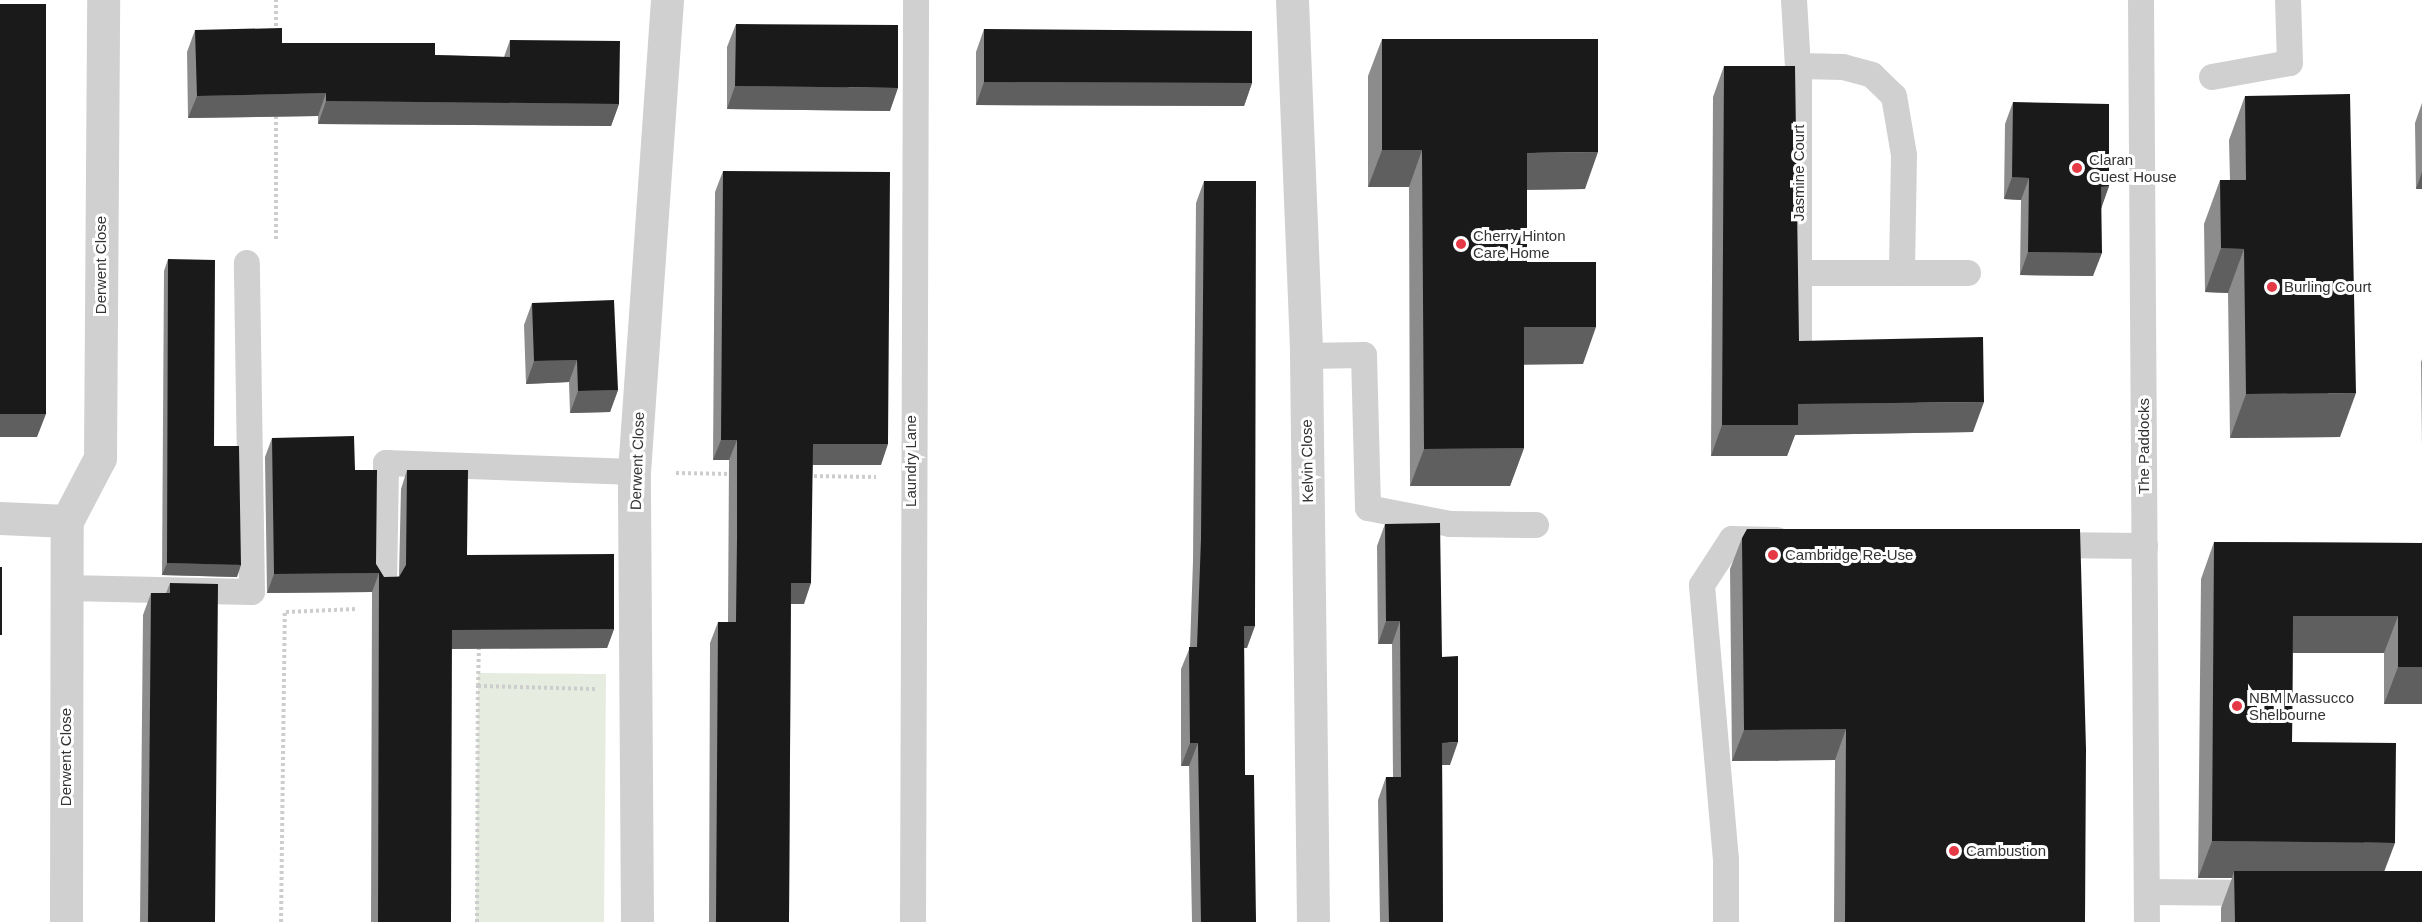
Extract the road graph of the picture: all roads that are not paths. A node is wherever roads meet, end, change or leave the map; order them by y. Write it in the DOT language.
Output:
graph roads {
  1 [pos="103,0"];
  2 [pos="667,0"];
  3 [pos="916,0"];
  4 [pos="1292,0"];
  5 [pos="1794,0"];
  6 [pos="2141,0"];
  7 [pos="2288,0"];
  8 [pos="1798,66"];
  9 [pos="2212,77"];
  10 [pos="247,263"];
  11 [pos="1799,273"];
  12 [pos="1902,273"];
  13 [pos="1968,273"];
  14 [pos="1799,346"];
  15 [pos="1306,356"];
  16 [pos="634,472"];
  17 [pos="0,518"];
  18 [pos="67,521"];
  19 [pos="1536,525"];
  20 [pos="1803,540"];
  21 [pos="2027,544"];
  22 [pos="2145,546"];
  23 [pos="384,583"];
  24 [pos="66,588"];
  25 [pos="2147,892"];
  26 [pos="2290,894"];
  27 [pos="66,922"];
  28 [pos="637,922"];
  29 [pos="913,922"];
  30 [pos="1313,922"];
  31 [pos="1726,922"];
  32 [pos="2147,922"];
  1 -- 18 [label="street, Derwent Close"];
  2 -- 16 [label="street, Derwent Close"];
  3 -- 29 [label="lane, Laundry Lane"];
  4 -- 15 [label="street, Kelvin Close"];
  5 -- 8 [label="lane, Jasmine Court"];
  6 -- 22 [label="lane, The Paddocks"];
  7 -- 9 [label="lane"];
  8 -- 11 [label="lane, Jasmine Court"];
  8 -- 12 [label="lane"];
  10 -- 24 [label="lane"];
  11 -- 12 [label="lane"];
  11 -- 14 [label="lane, Jasmine Court"];
  12 -- 13 [label="lane"];
  15 -- 19 [label="lane"];
  15 -- 30 [label="street, Kelvin Close"];
  16 -- 23 [label="lane"];
  16 -- 28 [label="street, Derwent Close"];
  17 -- 18 [label="street"];
  18 -- 24 [label="street, Derwent Close"];
  20 -- 31 [label="lane"];
  21 -- 22 [label="lane"];
  22 -- 25 [label="lane, The Paddocks"];
  24 -- 27 [label="street, Derwent Close"];
  25 -- 26 [label="lane"];
  25 -- 32 [label="lane, The Paddocks"];
}
